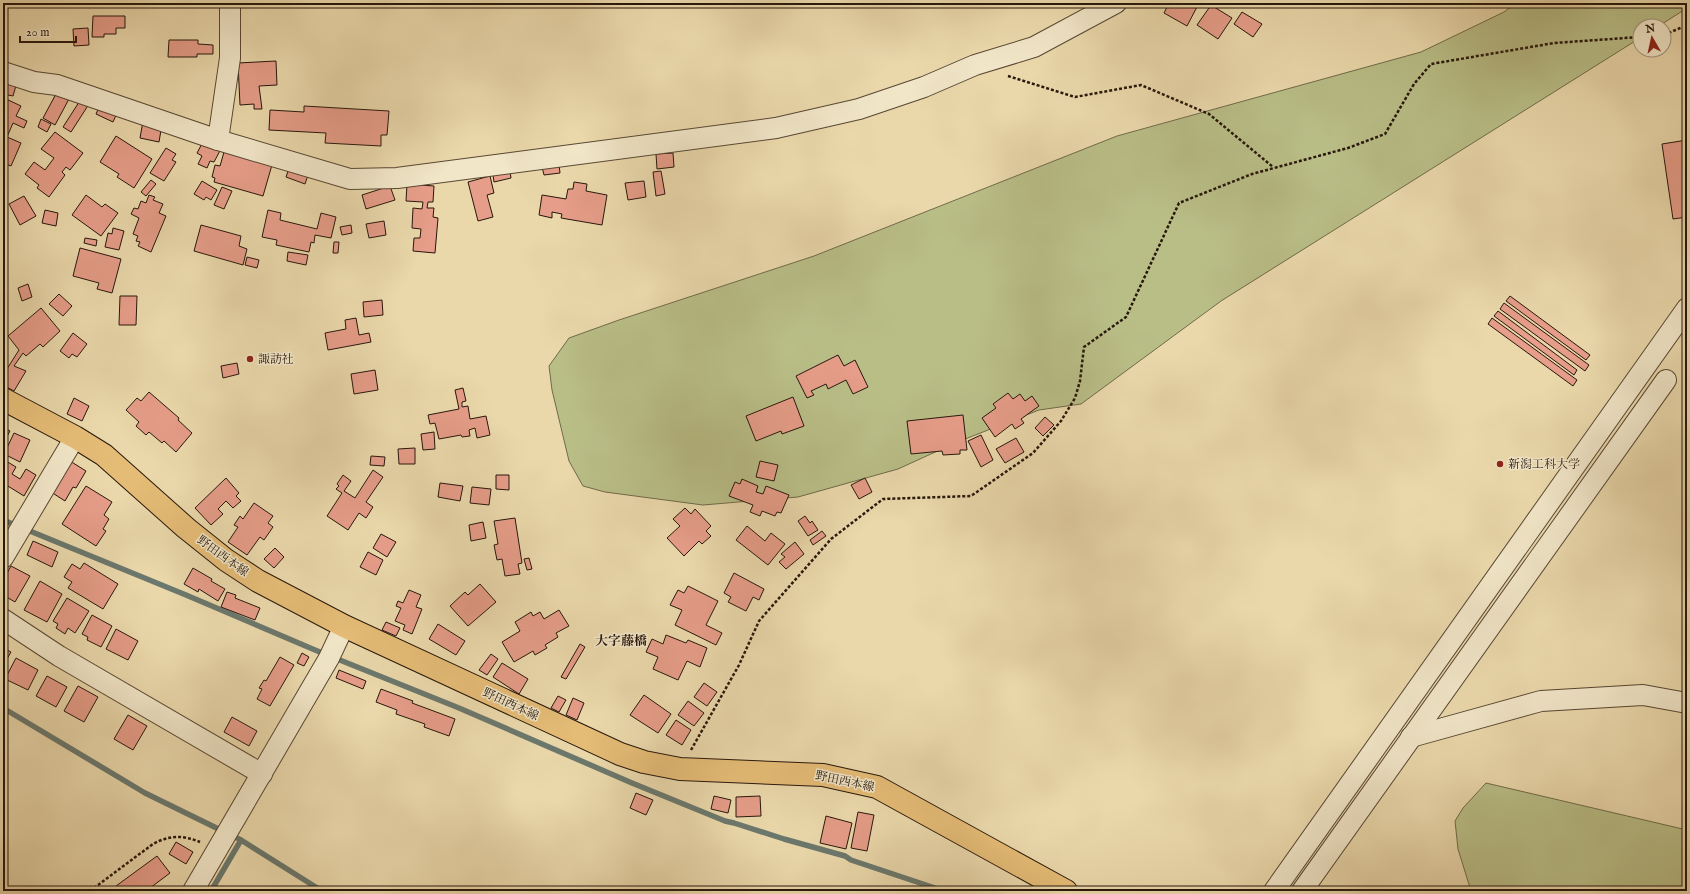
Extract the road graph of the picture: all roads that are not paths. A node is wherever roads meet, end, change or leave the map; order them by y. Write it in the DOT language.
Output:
graph roads {
  1 [pos="230,3"];
  2 [pos="1116,3"];
  3 [pos="3,72"];
  4 [pos="218,140"];
  5 [pos="1687,308"];
  6 [pos="1666,380"];
  7 [pos="3,399"];
  8 [pos="75,437"];
  9 [pos="3,558"];
  10 [pos="3,619"];
  11 [pos="344,626"];
  12 [pos="1687,703"];
  13 [pos="1411,737"];
  14 [pos="262,774"];
  15 [pos="193,891"];
  16 [pos="1066,891"];
  17 [pos="1274,891"];
  18 [pos="1302,891"];
  1 -- 4 [label="street"];
  2 -- 4 [label="street"];
  3 -- 4 [label="street"];
  5 -- 17 [label="street"];
  6 -- 13 [label="street"];
  7 -- 8 [label="main road, 野田西本線"];
  8 -- 9 [label="street"];
  8 -- 11 [label="main road, 野田西本線"];
  10 -- 14 [label="street"];
  11 -- 14 [label="street"];
  11 -- 16 [label="main road, 野田西本線"];
  12 -- 13 [label="street"];
  13 -- 18 [label="street"];
  14 -- 15 [label="street"];
}
